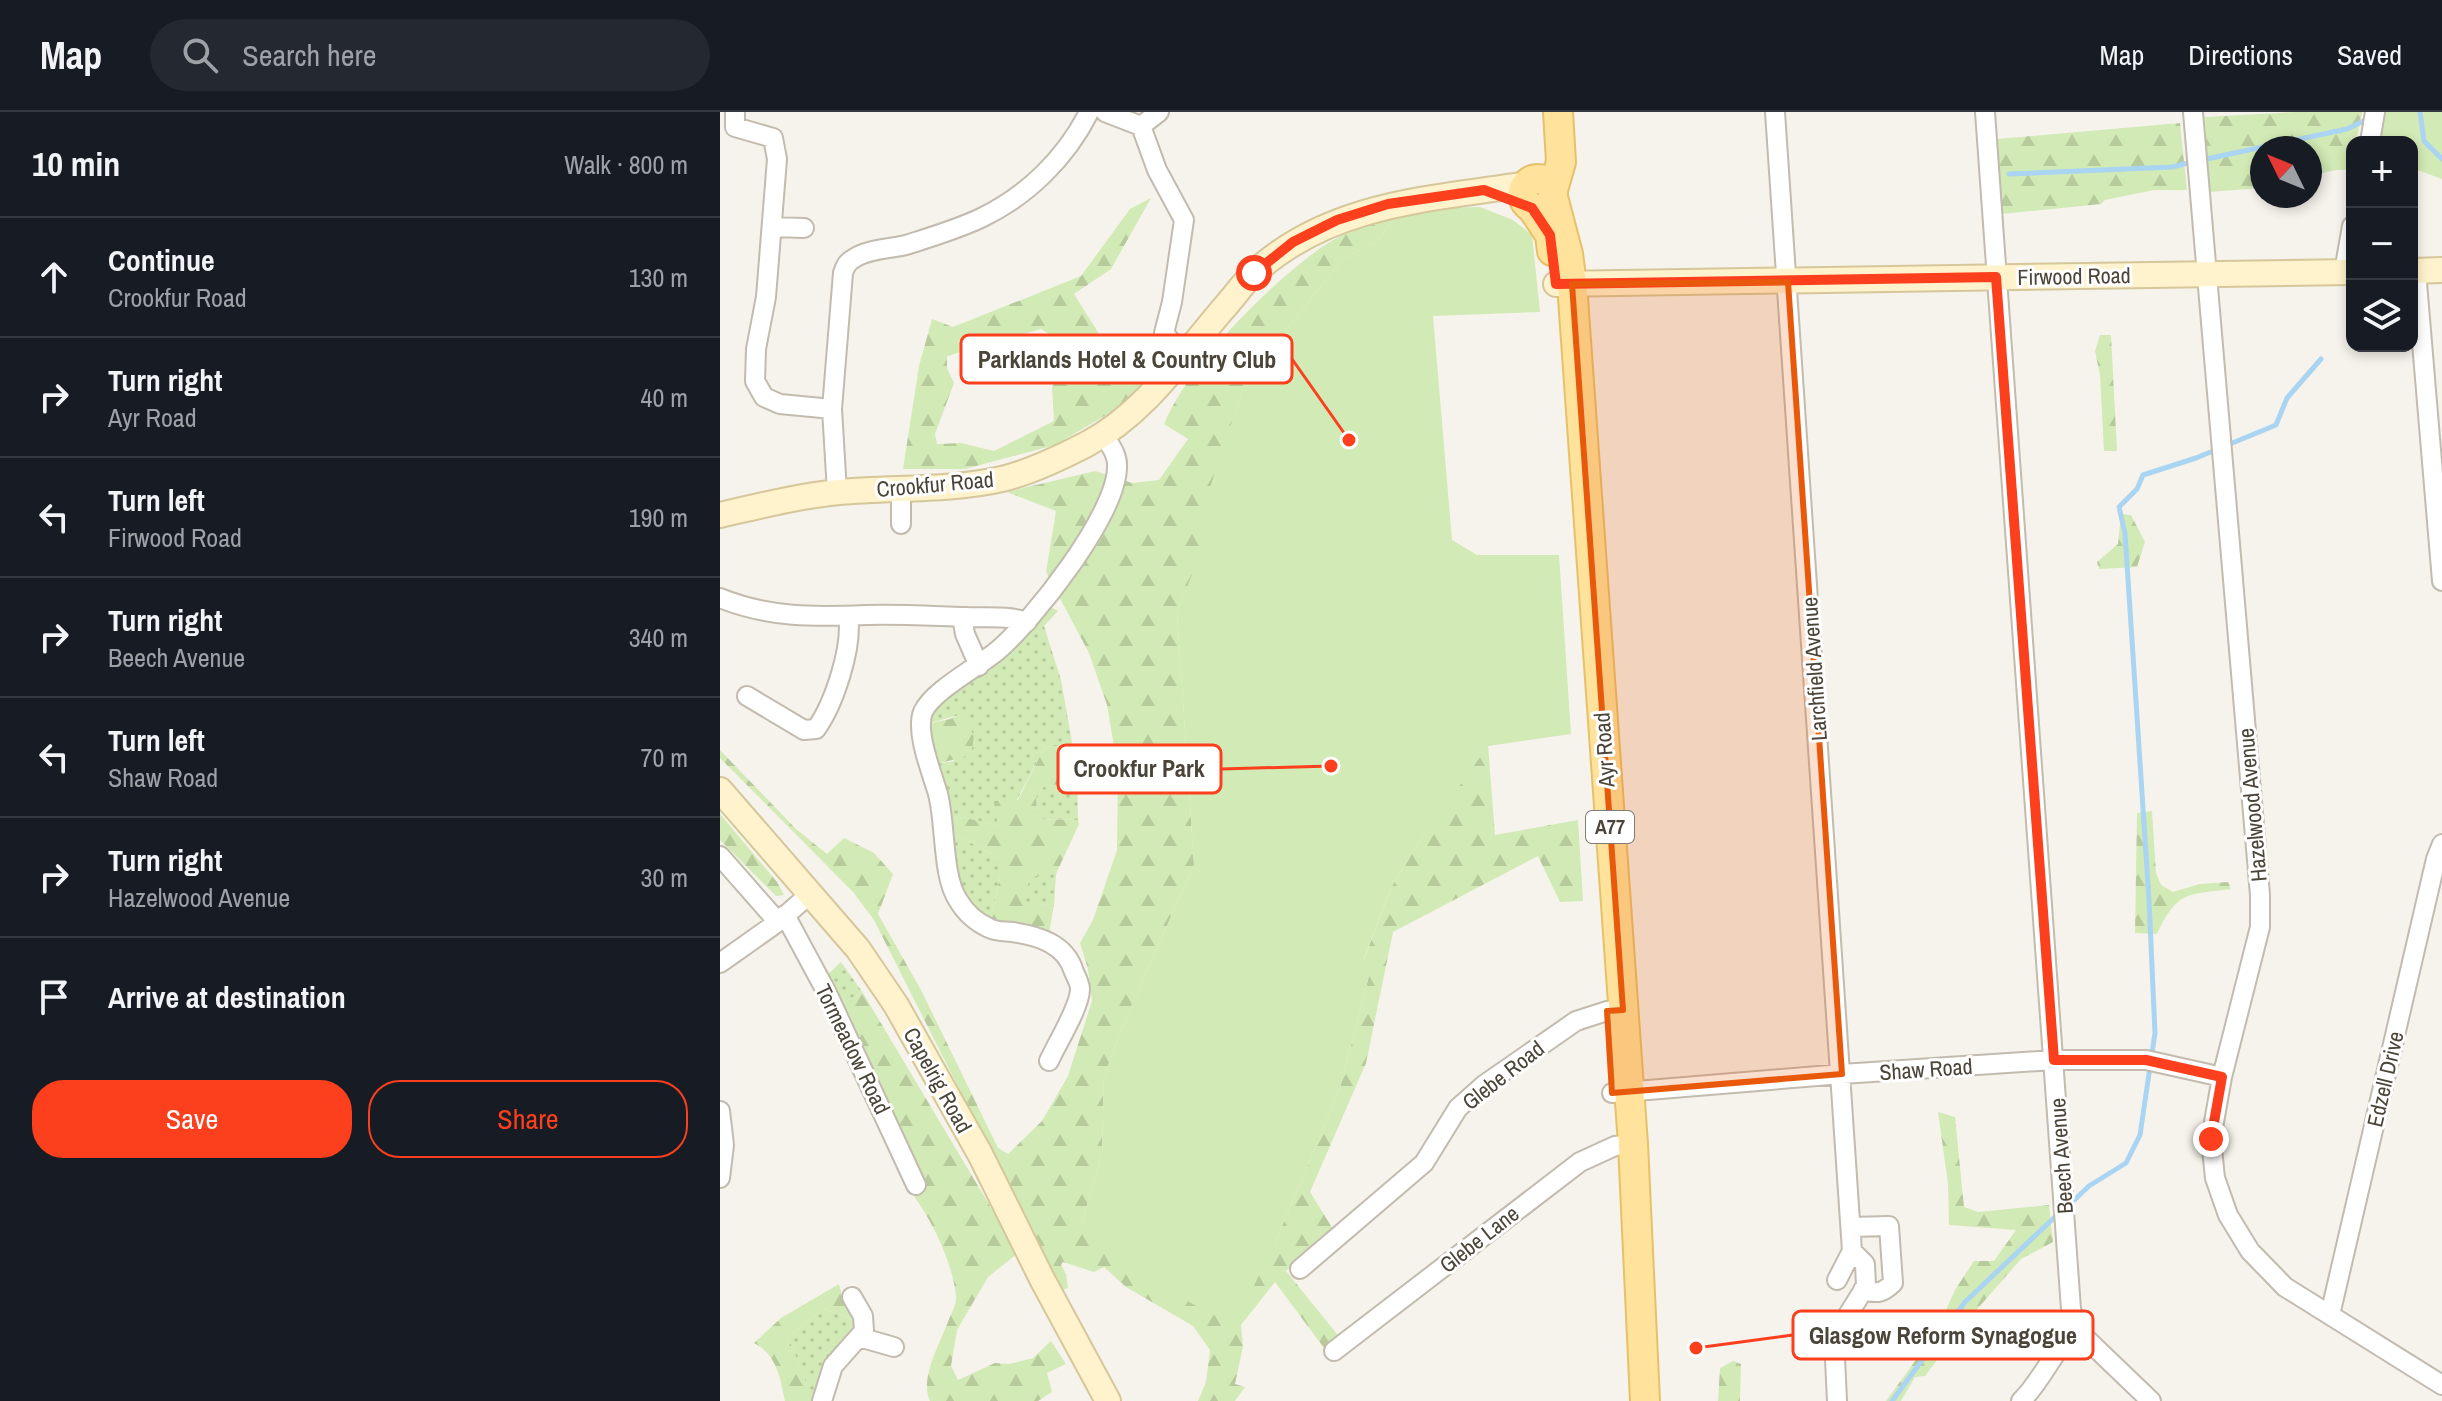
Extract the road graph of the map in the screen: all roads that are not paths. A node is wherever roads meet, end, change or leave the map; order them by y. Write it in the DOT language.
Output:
graph roads {
  1 [pos="1089,112"];
  2 [pos="1105,112"];
  3 [pos="1159,112"];
  4 [pos="1542,112"];
  5 [pos="1558,112"];
  6 [pos="1775,112"];
  7 [pos="1985,112"];
  8 [pos="2193,112"];
  9 [pos="2375,112"];
  10 [pos="735,114"];
  11 [pos="1141,126"];
  12 [pos="2371,136"];
  13 [pos="1537,194"];
  14 [pos="772,227"];
  15 [pos="804,228"];
  16 [pos="2442,270"];
  17 [pos="2418,271"];
  18 [pos="2346,272"];
  19 [pos="2205,274"];
  20 [pos="1996,277"];
  21 [pos="2415,280"];
  22 [pos="1788,282"];
  23 [pos="1564,284"];
  24 [pos="1183,356"];
  25 [pos="832,409"];
  26 [pos="1103,434"];
  27 [pos="901,489"];
  28 [pos="837,492"];
  29 [pos="720,515"];
  30 [pos="901,524"];
  31 [pos="2442,581"];
  32 [pos="720,598"];
  33 [pos="848,616"];
  34 [pos="962,617"];
  35 [pos="1027,622"];
  36 [pos="979,666"];
  37 [pos="747,696"];
  38 [pos="720,790"];
  39 [pos="2442,844"];
  40 [pos="720,856"];
  41 [pos="811,893"];
  42 [pos="782,919"];
  43 [pos="720,963"];
  44 [pos="1615,1011"];
  45 [pos="2054,1060"];
  46 [pos="1049,1061"];
  47 [pos="1842,1074"];
  48 [pos="2222,1077"];
  49 [pos="1620,1093"];
  50 [pos="720,1111"];
  51 [pos="1624,1145"];
  52 [pos="720,1178"];
  53 [pos="916,1185"];
  54 [pos="1851,1227"];
  55 [pos="1852,1251"];
  56 [pos="1300,1269"];
  57 [pos="1837,1280"];
  58 [pos="1863,1290"];
  59 [pos="852,1297"];
  60 [pos="2330,1315"];
  61 [pos="2077,1330"];
  62 [pos="859,1337"];
  63 [pos="894,1347"];
  64 [pos="1334,1351"];
  65 [pos="2442,1385"];
  66 [pos="822,1401"];
  67 [pos="1108,1401"];
  68 [pos="1631,1401"];
  69 [pos="1645,1401"];
  70 [pos="1837,1401"];
  71 [pos="2021,1401"];
  72 [pos="2151,1401"];
  1 -- 25 [label="street"];
  2 -- 11 [label="street"];
  3 -- 11 [label="street"];
  4 -- 13 [label="main road"];
  5 -- 13 [label="main road"];
  6 -- 22 [label="street, Larchfield Avenue"];
  7 -- 20 [label="street, Beech Avenue"];
  8 -- 19 [label="street, Hazelwood Avenue"];
  9 -- 12 [label="street"];
  10 -- 14 [label="street"];
  11 -- 24 [label="street"];
  13 -- 23 [label="main road, Ayr Road / A77"];
  13 -- 24 [label="street, Crookfur Road"];
  14 -- 15 [label="street"];
  14 -- 25 [label="street"];
  16 -- 17 [label="street"];
  18 -- 19 [label="street, Firwood Road"];
  19 -- 20 [label="street, Firwood Road"];
  19 -- 48 [label="street, Hazelwood Avenue"];
  20 -- 22 [label="street, Firwood Road"];
  20 -- 45 [label="street, Beech Avenue"];
  21 -- 31 [label="street"];
  22 -- 23 [label="street, Firwood Road"];
  22 -- 47 [label="street, Larchfield Avenue"];
  23 -- 44 [label="main road, Ayr Road / A77"];
  24 -- 26 [label="street, Crookfur Road"];
  25 -- 28 [label="street"];
  26 -- 27 [label="street, Crookfur Road"];
  26 -- 35 [label="street"];
  27 -- 28 [label="street, Crookfur Road"];
  27 -- 30 [label="street"];
  28 -- 29 [label="street, Crookfur Road"];
  32 -- 33 [label="street"];
  33 -- 34 [label="street"];
  33 -- 37 [label="street"];
  34 -- 35 [label="street"];
  34 -- 36 [label="street"];
  35 -- 36 [label="street"];
  36 -- 46 [label="street"];
  38 -- 41 [label="street, Capelrig Road"];
  39 -- 60 [label="street, Edzell Drive"];
  40 -- 42 [label="street, Tormeadow Road"];
  41 -- 42 [label="street"];
  41 -- 67 [label="street, Capelrig Road"];
  42 -- 43 [label="street"];
  42 -- 53 [label="street, Tormeadow Road"];
  44 -- 49 [label="main road, Ayr Road / A77"];
  44 -- 56 [label="street, Glebe Road"];
  45 -- 47 [label="street, Shaw Road"];
  45 -- 48 [label="street, Shaw Road"];
  45 -- 61 [label="street, Beech Avenue"];
  47 -- 49 [label="street, Shaw Road"];
  47 -- 54 [label="street, Larchfield Avenue"];
  48 -- 60 [label="street, Hazelwood Avenue"];
  49 -- 51 [label="main road, Ayr Road / A77"];
  50 -- 52 [label="street"];
  51 -- 64 [label="street, Glebe Lane"];
  51 -- 68 [label="main road, Ayr Road / A77"];
  51 -- 69 [label="main road, Ayr Road / A77"];
  54 -- 55 [label="street, Larchfield Avenue"];
  54 -- 58 [label="street"];
  55 -- 57 [label="street"];
  55 -- 58 [label="street"];
  58 -- 70 [label="street"];
  59 -- 62 [label="street"];
  60 -- 65 [label="street, Hazelwood Avenue"];
  61 -- 71 [label="street"];
  61 -- 72 [label="street"];
  62 -- 63 [label="street"];
  62 -- 66 [label="street"];
}
